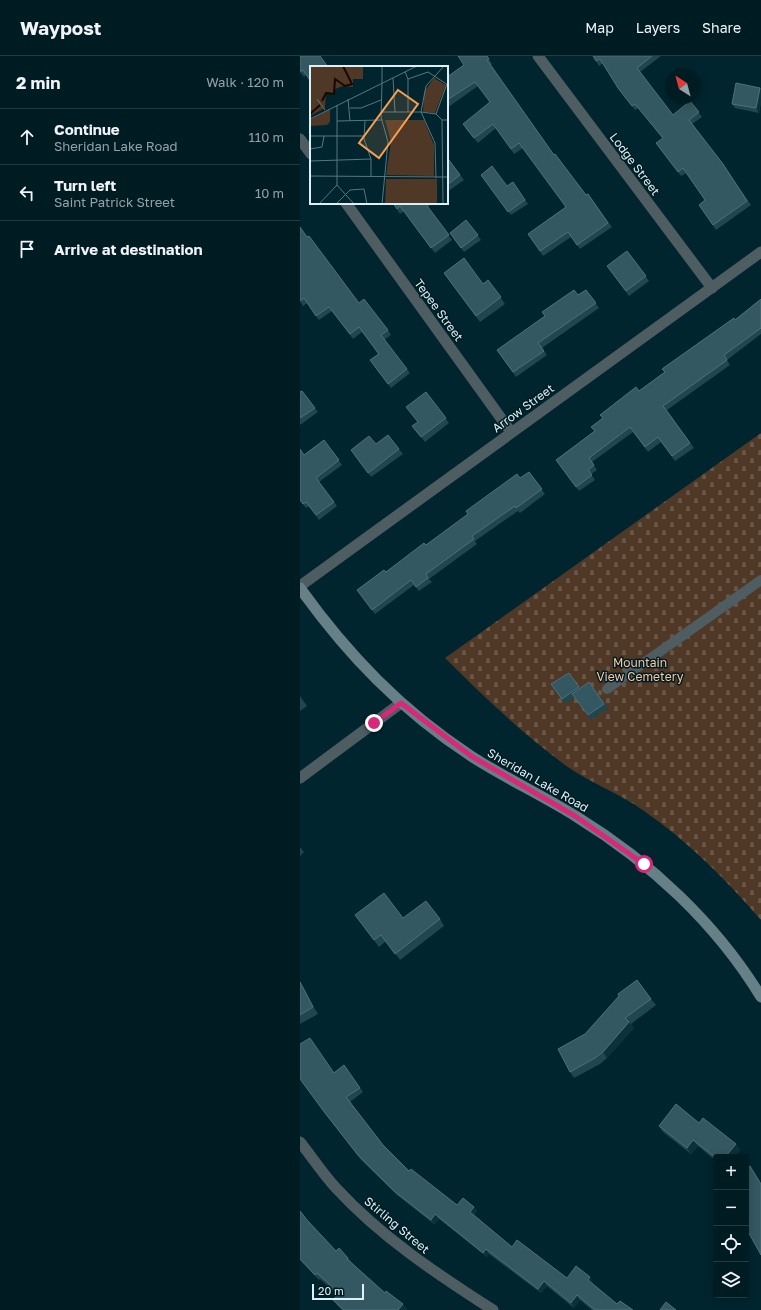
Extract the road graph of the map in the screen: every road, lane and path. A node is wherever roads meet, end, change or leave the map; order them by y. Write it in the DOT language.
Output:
graph roads {
  1 [pos="538,56"];
  2 [pos="300,139"];
  3 [pos="310,153"];
  4 [pos="347,204"];
  5 [pos="761,252"];
  6 [pos="712,288"];
  7 [pos="511,432"];
  8 [pos="761,580"];
  9 [pos="300,587"];
  10 [pos="607,689"];
  11 [pos="401,703"];
  12 [pos="300,778"];
  13 [pos="761,997"];
  14 [pos="300,1142"];
  15 [pos="493,1310"];
  1 -- 6 [label="street, Lodge Street"];
  2 -- 3 [label="street"];
  4 -- 7 [label="street, Tepee Street"];
  5 -- 6 [label="street, Arrow Street"];
  6 -- 7 [label="street, Arrow Street"];
  7 -- 9 [label="street, Arrow Street"];
  8 -- 10 [label="lane"];
  9 -- 11 [label="main road, Sheridan Lake Road"];
  11 -- 12 [label="street"];
  11 -- 13 [label="main road, Sheridan Lake Road"];
  14 -- 15 [label="street, Stirling Street"];
}
